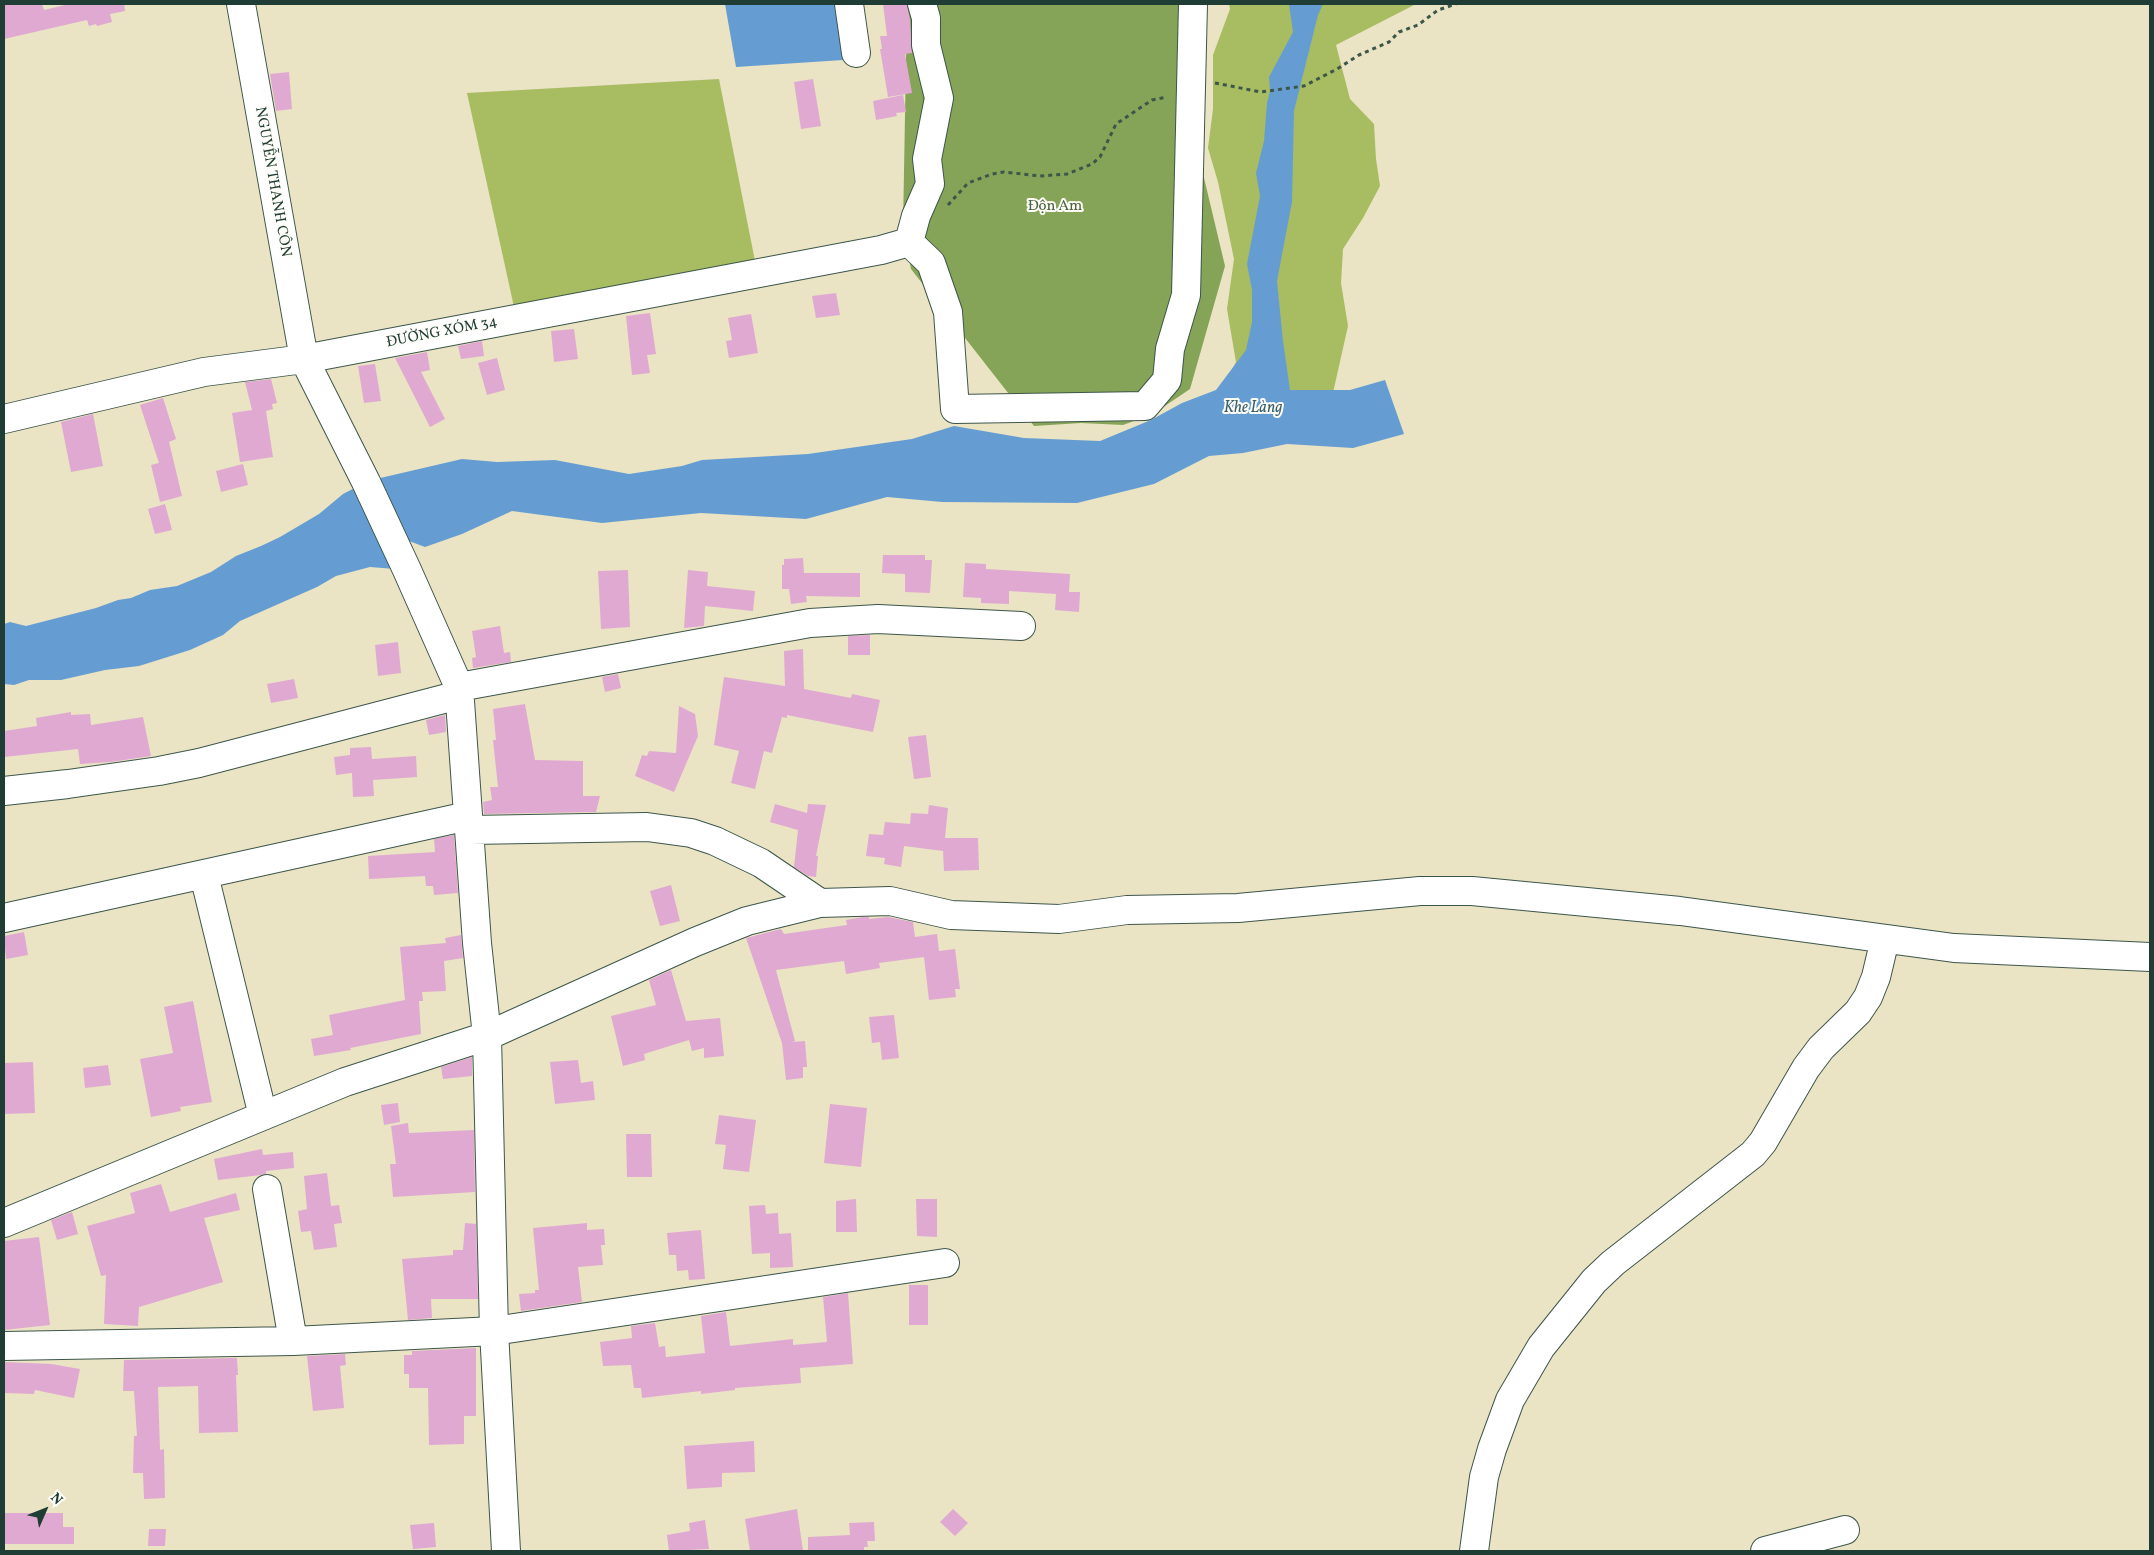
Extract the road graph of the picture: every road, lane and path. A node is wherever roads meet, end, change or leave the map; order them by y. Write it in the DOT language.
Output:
graph roads {
  1 [pos="241,4"];
  2 [pos="849,4"];
  3 [pos="922,4"];
  4 [pos="1194,4"];
  5 [pos="1456,4"];
  6 [pos="856,53"];
  7 [pos="1192,93"];
  8 [pos="941,211"];
  9 [pos="909,242"];
  10 [pos="304,359"];
  11 [pos="4,419"];
  12 [pos="1021,626"];
  13 [pos="459,691"];
  14 [pos="4,791"];
  15 [pos="469,823"];
  16 [pos="204,875"];
  17 [pos="820,903"];
  18 [pos="4,918"];
  19 [pos="1885,939"];
  20 [pos="2150,957"];
  21 [pos="486,1036"];
  22 [pos="263,1116"];
  23 [pos="267,1189"];
  24 [pos="4,1223"];
  25 [pos="944,1263"];
  26 [pos="494,1331"];
  27 [pos="293,1341"];
  28 [pos="4,1346"];
  29 [pos="1845,1530"];
  30 [pos="506,1551"];
  31 [pos="1474,1551"];
  32 [pos="1765,1551"];
  1 -- 10 [label="street, NGUYỄN THANH CÔN"];
  2 -- 6 [label="street"];
  3 -- 9 [label="street"];
  4 -- 7 [label="street"];
  5 -- 7 [label="path"];
  7 -- 8 [label="path"];
  7 -- 9 [label="street"];
  9 -- 10 [label="street, ĐƯỜNG XÓM 34"];
  10 -- 11 [label="street, ĐƯỜNG XÓM 34"];
  10 -- 13 [label="street, NGUYỄN THANH CÔN"];
  12 -- 13 [label="street"];
  13 -- 14 [label="street"];
  13 -- 15 [label="street, NGUYỄN THANH CÔN"];
  15 -- 16 [label="street"];
  15 -- 17 [label="street"];
  15 -- 21 [label="street, NGUYỄN THANH CÔN"];
  16 -- 18 [label="street"];
  16 -- 22 [label="street"];
  17 -- 19 [label="street"];
  17 -- 21 [label="street"];
  19 -- 20 [label="street"];
  19 -- 31 [label="street"];
  21 -- 22 [label="street"];
  21 -- 26 [label="street, NGUYỄN THANH CÔN"];
  22 -- 24 [label="street"];
  23 -- 27 [label="street"];
  25 -- 26 [label="street"];
  26 -- 27 [label="street"];
  26 -- 30 [label="street, NGUYỄN THANH CÔN"];
  27 -- 28 [label="street"];
  29 -- 32 [label="street"];
}
